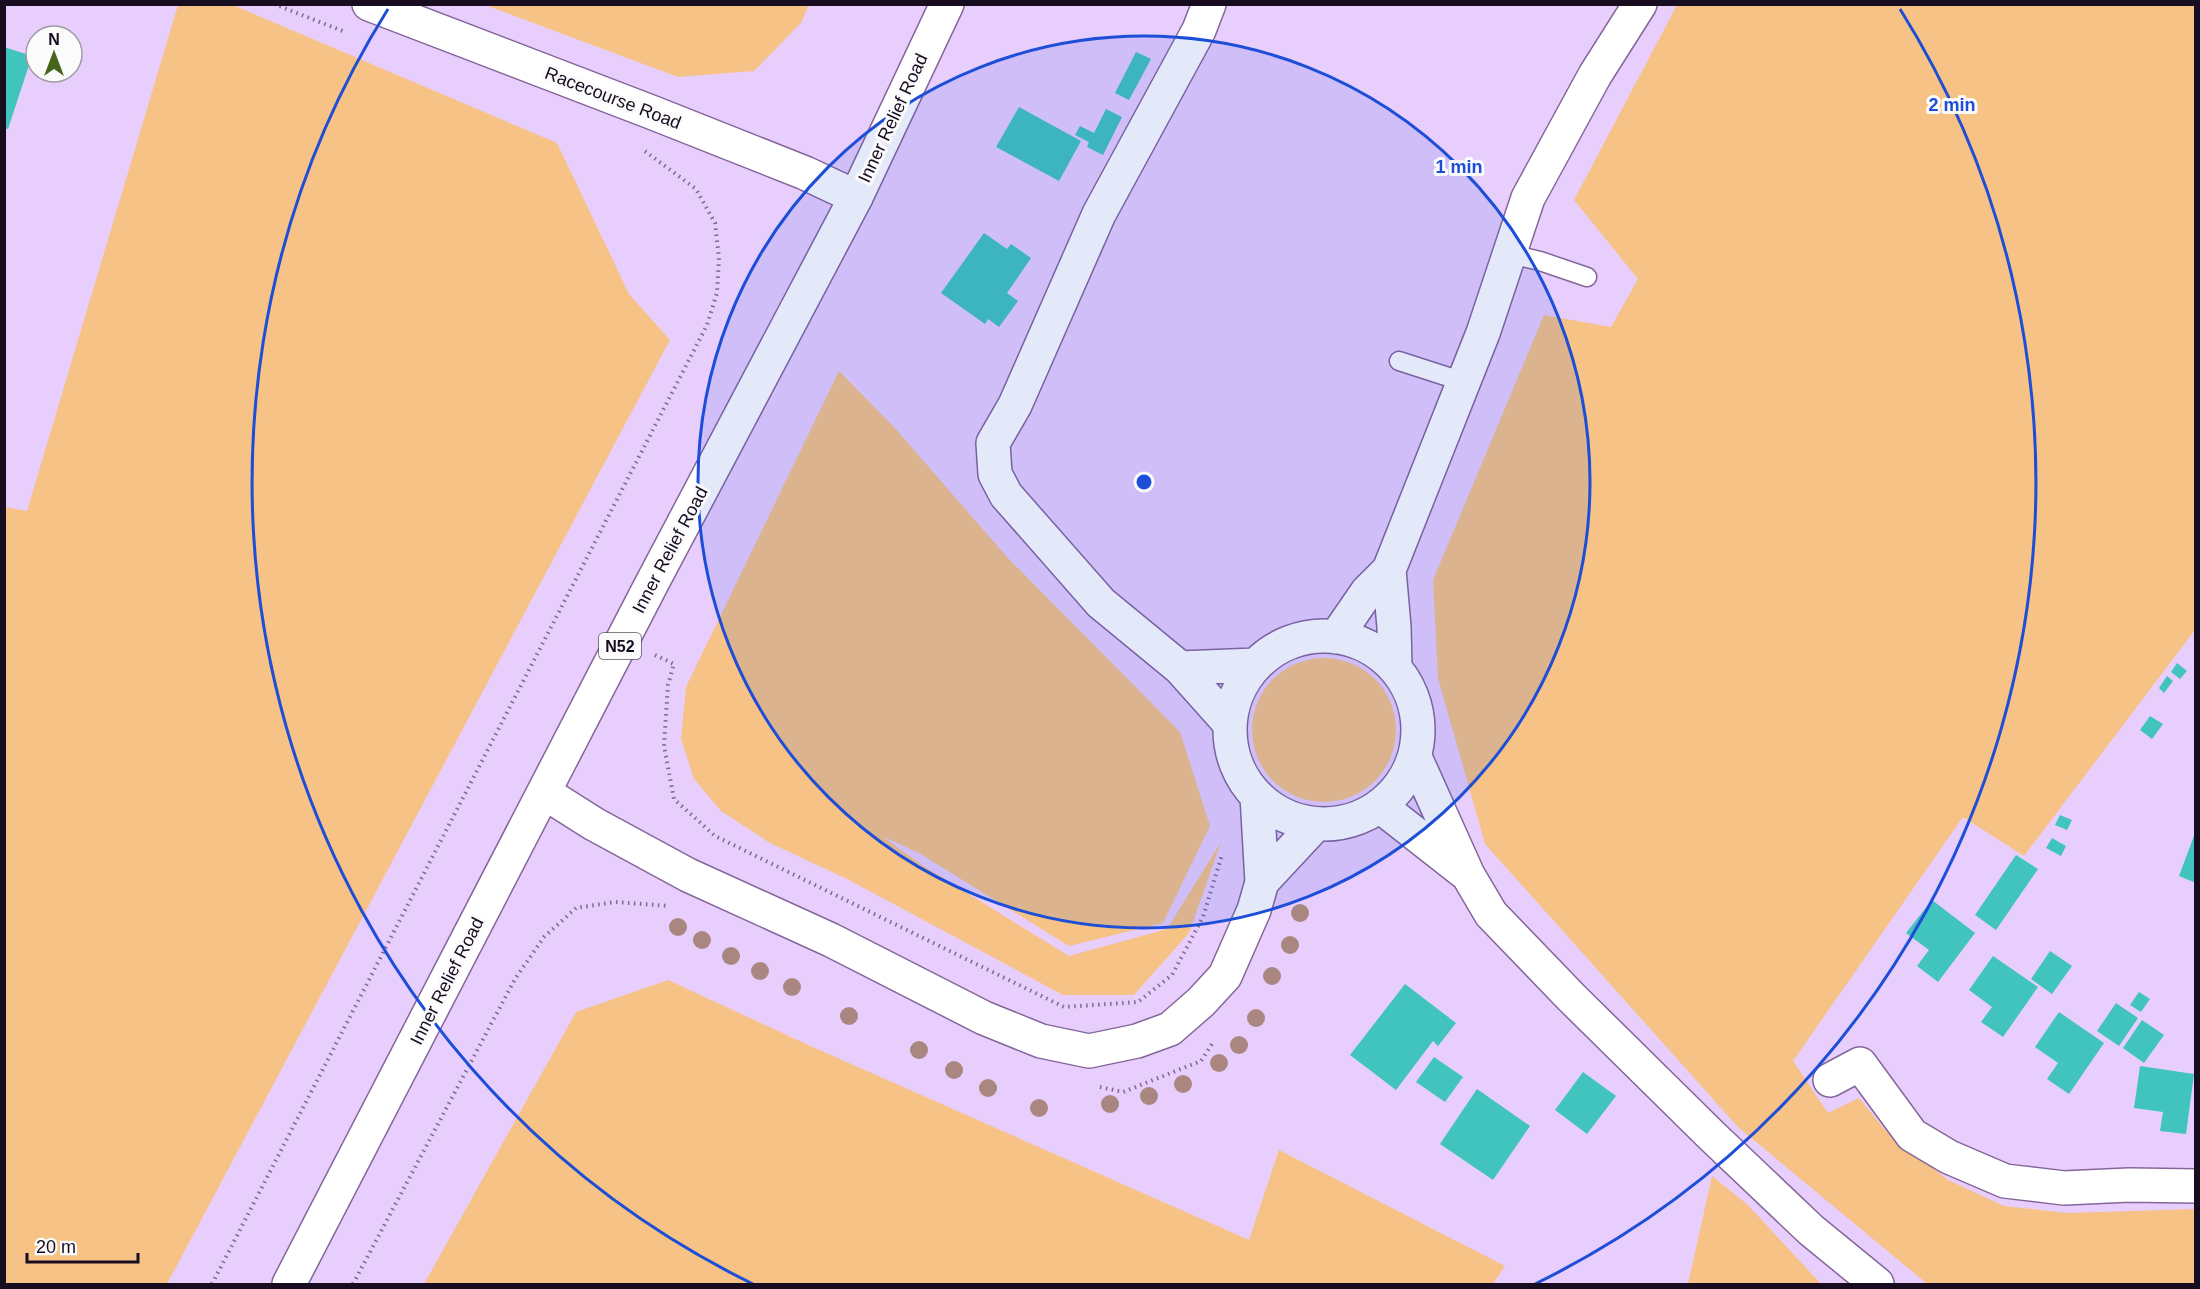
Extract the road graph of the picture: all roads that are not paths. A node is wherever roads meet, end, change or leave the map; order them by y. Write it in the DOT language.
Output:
graph roads {
  1 [pos="369,4"];
  2 [pos="947,4"];
  3 [pos="1209,4"];
  4 [pos="1640,4"];
  5 [pos="856,197"];
  6 [pos="1510,254"];
  7 [pos="1587,277"];
  8 [pos="1399,361"];
  9 [pos="1464,382"];
  10 [pos="1389,570"];
  11 [pos="1336,637"];
  12 [pos="1256,665"];
  13 [pos="1395,667"];
  14 [pos="1180,668"];
  15 [pos="1230,724"];
  16 [pos="1415,757"];
  17 [pos="545,792"];
  18 [pos="1257,796"];
  19 [pos="1380,806"];
  20 [pos="1316,824"];
  21 [pos="1468,875"];
  22 [pos="1262,882"];
  23 [pos="1830,1080"];
  24 [pos="2196,1186"];
  25 [pos="289,1284"];
  26 [pos="1877,1284"];
  1 -- 5 [label="street, Racecourse Road"];
  2 -- 5 [label="street, Inner Relief Road / N52"];
  3 -- 14 [label="street"];
  4 -- 6 [label="street"];
  5 -- 17 [label="street, Inner Relief Road / N52"];
  6 -- 7 [label="lane"];
  6 -- 9 [label="street"];
  8 -- 9 [label="lane"];
  9 -- 10 [label="street"];
  10 -- 11 [label="street"];
  10 -- 13 [label="street"];
  11 -- 12 [label="street"];
  11 -- 13 [label="street"];
  12 -- 14 [label="street"];
  12 -- 15 [label="street"];
  13 -- 16 [label="street"];
  14 -- 15 [label="street"];
  15 -- 18 [label="street"];
  16 -- 19 [label="street"];
  16 -- 21 [label="street"];
  17 -- 22 [label="street"];
  17 -- 25 [label="street, Inner Relief Road / N52"];
  18 -- 20 [label="street"];
  18 -- 22 [label="street"];
  19 -- 20 [label="street"];
  19 -- 21 [label="street"];
  20 -- 22 [label="street"];
  21 -- 26 [label="street"];
  23 -- 24 [label="street"];
}
